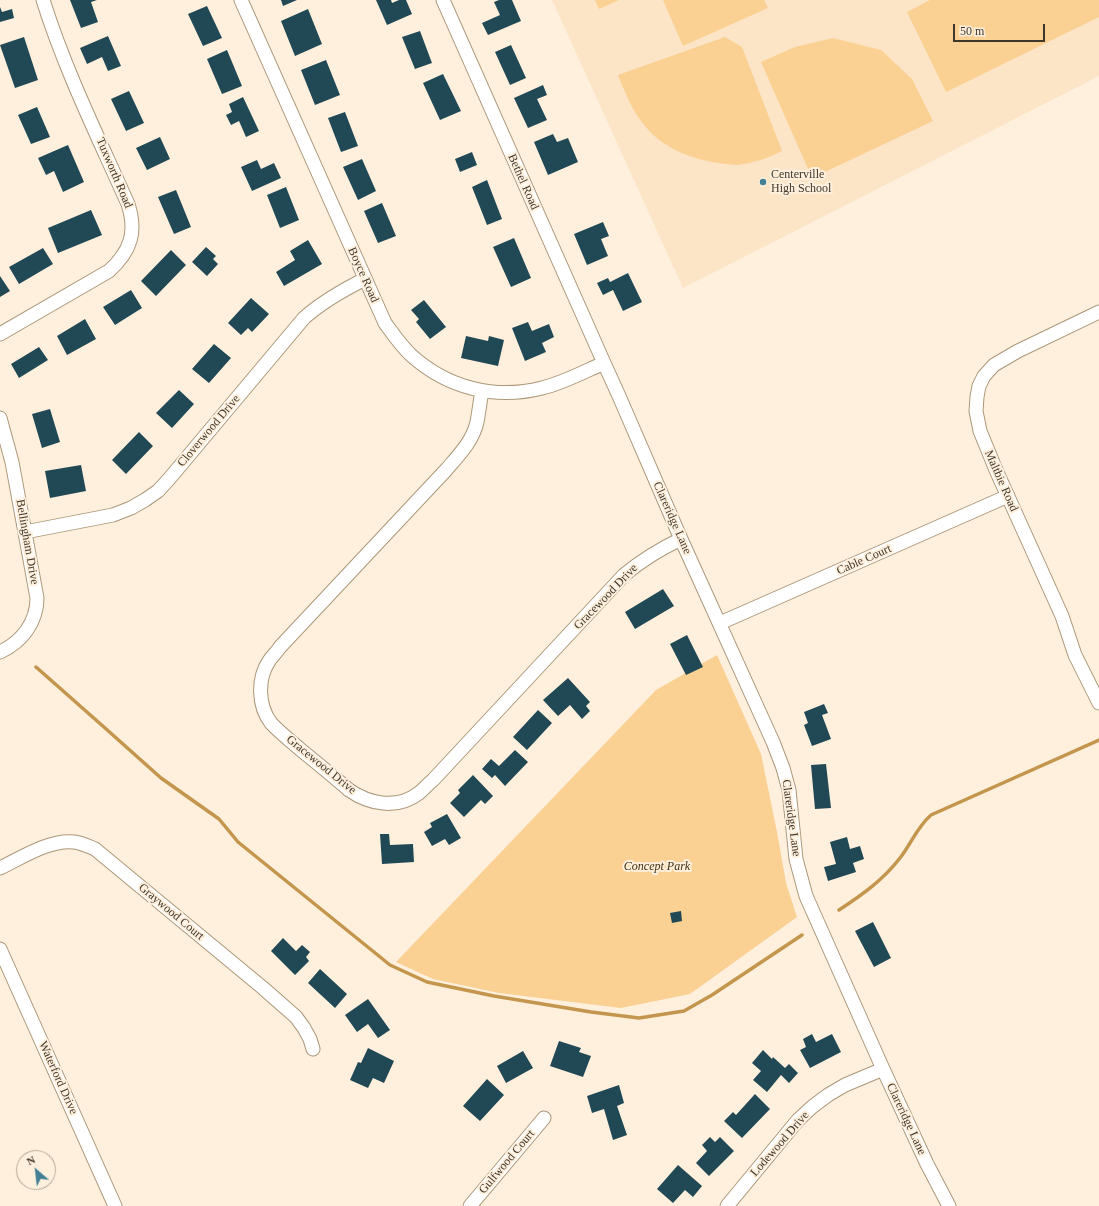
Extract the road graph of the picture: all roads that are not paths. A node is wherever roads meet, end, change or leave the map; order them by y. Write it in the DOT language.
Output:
graph roads {
  1 [pos="43,0"];
  2 [pos="241,0"];
  3 [pos="443,0"];
  4 [pos="365,279"];
  5 [pos="1099,312"];
  6 [pos="0,334"];
  7 [pos="604,363"];
  8 [pos="482,391"];
  9 [pos="0,418"];
  10 [pos="1008,496"];
  11 [pos="25,532"];
  12 [pos="681,539"];
  13 [pos="720,623"];
  14 [pos="0,652"];
  15 [pos="1099,703"];
  16 [pos="0,868"];
  17 [pos="0,949"];
  18 [pos="313,1050"];
  19 [pos="883,1069"];
  20 [pos="544,1118"];
  21 [pos="115,1206"];
  22 [pos="470,1206"];
  23 [pos="727,1206"];
  24 [pos="949,1206"];
  1 -- 6 [label="street, Tuxworth Road"];
  2 -- 4 [label="street, Boyce Road"];
  3 -- 7 [label="street, Bethel Road"];
  4 -- 8 [label="street, Boyce Road"];
  4 -- 11 [label="street, Cloverwood Drive"];
  5 -- 10 [label="street, Maltbie Road"];
  7 -- 8 [label="street, Boyce Road"];
  7 -- 12 [label="street, Clareridge Lane"];
  8 -- 12 [label="street, Gracewood Drive"];
  9 -- 11 [label="street, Bellingham Drive"];
  10 -- 13 [label="street, Cable Court"];
  10 -- 15 [label="street, Maltbie Road"];
  11 -- 14 [label="street, Bellingham Drive"];
  12 -- 13 [label="street, Clareridge Lane"];
  13 -- 19 [label="street, Clareridge Lane"];
  16 -- 18 [label="street, Graywood Court"];
  17 -- 21 [label="street, Waterford Drive"];
  19 -- 23 [label="street, Lodewood Drive"];
  19 -- 24 [label="street, Clareridge Lane"];
  20 -- 22 [label="street, Gulfwood Court"];
}
